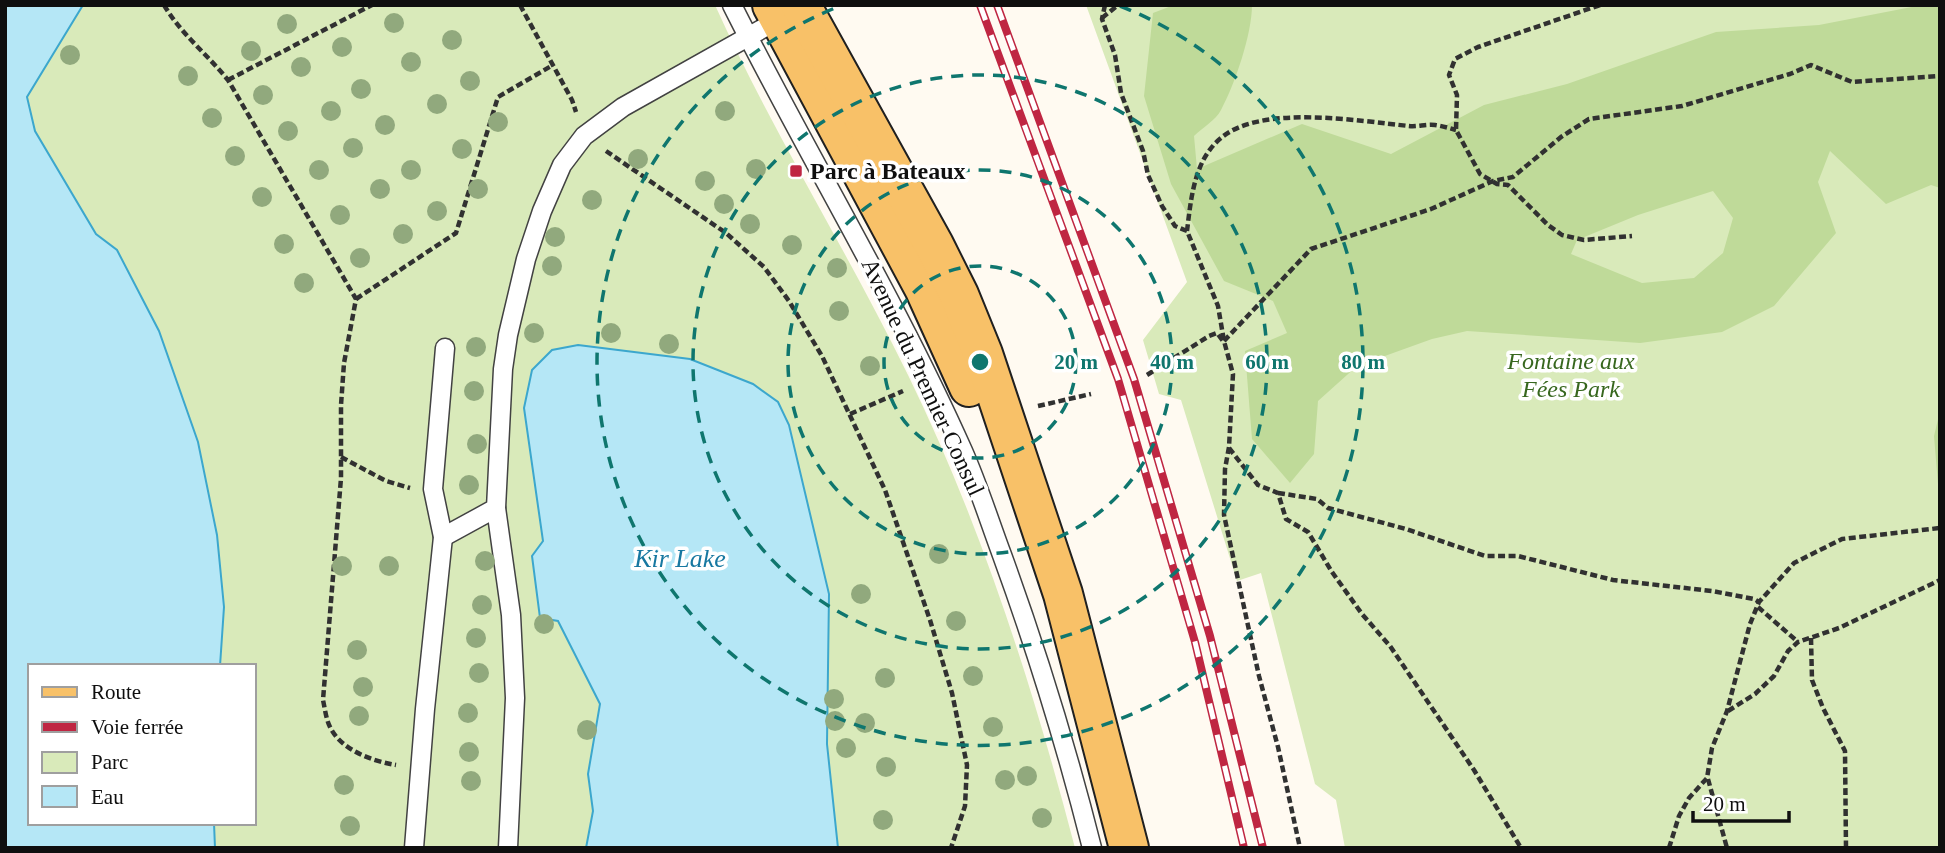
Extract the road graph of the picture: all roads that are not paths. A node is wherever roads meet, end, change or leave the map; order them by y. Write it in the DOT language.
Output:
graph roads {
  1 [pos="732,5"];
  2 [pos="775,17"];
  3 [pos="445,348"];
  4 [pos="496,508"];
  5 [pos="443,537"];
  6 [pos="1094,719"];
  7 [pos="414,848"];
  8 [pos="508,848"];
  9 [pos="1093,848"];
  10 [pos="1129,848"];
  1 -- 2 [label="lane, Avenue du Premier Consul"];
  2 -- 4 [label="lane"];
  2 -- 6 [label="main road, Avenue du Premier Consul"];
  2 -- 6 [label="main road, Avenue du Premier Consul"];
  2 -- 9 [label="lane, Avenue du Premier Consul"];
  3 -- 5 [label="lane"];
  4 -- 5 [label="lane"];
  4 -- 8 [label="lane"];
  5 -- 7 [label="lane"];
  6 -- 10 [label="main road, Avenue du Premier Consul"];
}
